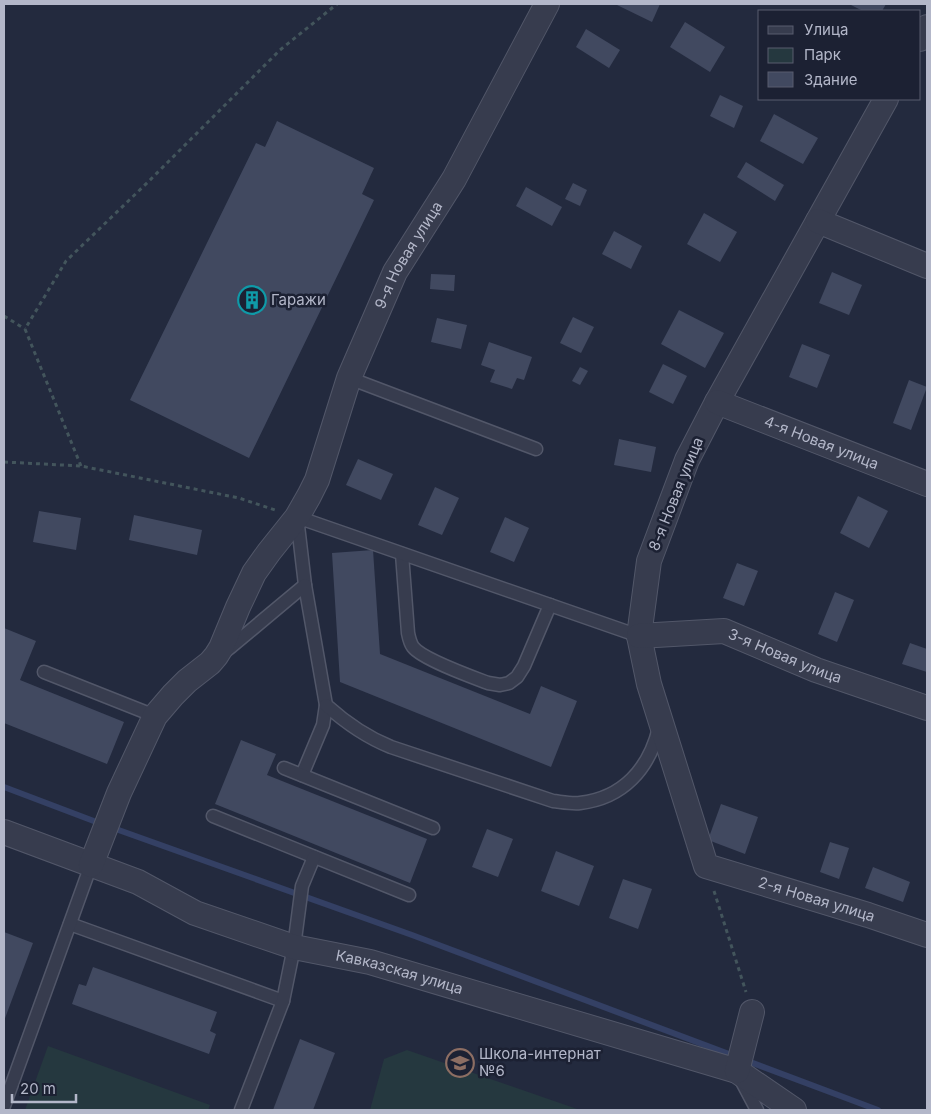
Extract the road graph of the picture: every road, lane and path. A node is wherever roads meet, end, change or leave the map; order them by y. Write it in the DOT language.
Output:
graph roads {
  1 [pos="337,4"];
  2 [pos="547,4"];
  3 [pos="927,26"];
  4 [pos="921,37"];
  5 [pos="885,100"];
  6 [pos="818,221"];
  7 [pos="927,266"];
  8 [pos="4,316"];
  9 [pos="25,330"];
  10 [pos="349,378"];
  11 [pos="717,402"];
  12 [pos="536,449"];
  13 [pos="4,462"];
  14 [pos="81,466"];
  15 [pos="927,484"];
  16 [pos="297,517"];
  17 [pos="402,554"];
  18 [pos="305,585"];
  19 [pos="550,605"];
  20 [pos="639,636"];
  21 [pos="216,656"];
  22 [pos="44,672"];
  23 [pos="326,705"];
  24 [pos="927,708"];
  25 [pos="156,716"];
  26 [pos="661,722"];
  27 [pos="284,768"];
  28 [pos="302,775"];
  29 [pos="213,816"];
  30 [pos="433,828"];
  31 [pos="4,832"];
  32 [pos="95,857"];
  33 [pos="314,857"];
  34 [pos="706,866"];
  35 [pos="409,896"];
  36 [pos="70,924"];
  37 [pos="927,936"];
  38 [pos="294,947"];
  39 [pos="283,1001"];
  40 [pos="752,1012"];
  41 [pos="737,1071"];
  42 [pos="4,1106"];
  43 [pos="241,1110"];
  44 [pos="757,1110"];
  45 [pos="794,1110"];
  1 -- 9 [label="path"];
  2 -- 10 [label="street, 9-я Новая улица"];
  3 -- 4 [label="street"];
  5 -- 6 [label="street, 8-я Новая улица"];
  6 -- 7 [label="street"];
  6 -- 11 [label="street, 8-я Новая улица"];
  8 -- 9 [label="path"];
  9 -- 14 [label="path"];
  10 -- 12 [label="lane"];
  10 -- 16 [label="street, 9-я Новая улица"];
  11 -- 15 [label="street, 4-я Новая улица"];
  11 -- 20 [label="street, 8-я Новая улица"];
  13 -- 14 [label="path"];
  14 -- 16 [label="path"];
  16 -- 17 [label="lane"];
  16 -- 18 [label="lane"];
  16 -- 21 [label="street, 9-я Новая улица"];
  17 -- 19 [label="lane"];
  17 -- 19 [label="lane"];
  18 -- 21 [label="lane"];
  18 -- 23 [label="lane"];
  19 -- 20 [label="lane"];
  20 -- 24 [label="street, 3-я Новая улица"];
  20 -- 26 [label="street, 8-я Новая улица"];
  21 -- 25 [label="street"];
  22 -- 25 [label="lane"];
  23 -- 26 [label="lane"];
  23 -- 28 [label="lane"];
  25 -- 32 [label="street"];
  26 -- 34 [label="street, 8-я Новая улица"];
  27 -- 28 [label="lane"];
  28 -- 30 [label="lane"];
  29 -- 33 [label="lane"];
  31 -- 32 [label="street, Кавказская улица"];
  32 -- 36 [label="lane"];
  32 -- 38 [label="street, Кавказская улица"];
  33 -- 35 [label="lane"];
  33 -- 38 [label="lane"];
  34 -- 37 [label="street, 2-я Новая улица"];
  34 -- 40 [label="path"];
  36 -- 39 [label="lane"];
  36 -- 42 [label="lane"];
  38 -- 39 [label="lane"];
  38 -- 41 [label="street, Кавказская улица"];
  39 -- 43 [label="lane"];
  40 -- 41 [label="street"];
  41 -- 44 [label="lane"];
  41 -- 45 [label="street, Кавказская улица"];
}
